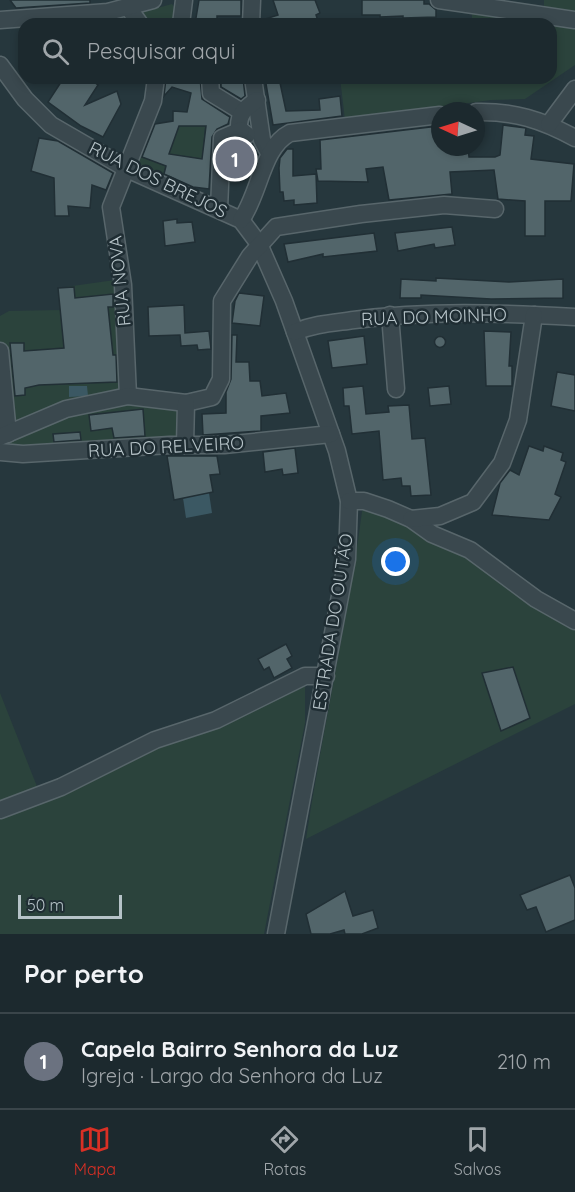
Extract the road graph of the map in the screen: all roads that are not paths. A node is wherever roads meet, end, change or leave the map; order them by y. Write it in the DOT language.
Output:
graph roads {
  1 [pos="153,0"];
  2 [pos="184,0"];
  3 [pos="252,0"];
  4 [pos="439,0"];
  5 [pos="128,7"];
  6 [pos="40,18"];
  7 [pos="136,18"];
  8 [pos="182,18"];
  9 [pos="251,18"];
  10 [pos="18,19"];
  11 [pos="0,20"];
  12 [pos="575,20"];
  13 [pos="0,65"];
  14 [pos="155,84"];
  15 [pos="254,84"];
  16 [pos="210,86"];
  17 [pos="575,89"];
  18 [pos="257,100"];
  19 [pos="242,112"];
  20 [pos="485,112"];
  21 [pos="431,116"];
  22 [pos="549,124"];
  23 [pos="241,130"];
  24 [pos="575,138"];
  25 [pos="266,146"];
  26 [pos="127,169"];
  27 [pos="219,209"];
  28 [pos="495,209"];
  29 [pos="241,220"];
  30 [pos="259,243"];
  31 [pos="390,315"];
  32 [pos="534,315"];
  33 [pos="575,317"];
  34 [pos="295,332"];
  35 [pos="0,351"];
  36 [pos="396,389"];
  37 [pos="128,396"];
  38 [pos="186,403"];
  39 [pos="331,434"];
  40 [pos="4,435"];
  41 [pos="185,445"];
  42 [pos="0,452"];
  43 [pos="349,501"];
  44 [pos="411,519"];
  45 [pos="575,621"];
  46 [pos="326,676"];
  47 [pos="0,810"];
  48 [pos="276,934"];
  1 -- 5 [label="street"];
  2 -- 8 [label="street"];
  3 -- 9 [label="street"];
  4 -- 12 [label="street"];
  5 -- 6 [label="street"];
  5 -- 7 [label="street"];
  10 -- 11 [label="street"];
  13 -- 26 [label="street, RUA DOS BREJOS"];
  14 -- 26 [label="street, RUA NOVA"];
  15 -- 18 [label="street"];
  16 -- 19 [label="street"];
  17 -- 22 [label="street"];
  18 -- 19 [label="street"];
  18 -- 25 [label="street"];
  19 -- 23 [label="street"];
  20 -- 22 [label="street"];
  21 -- 25 [label="street"];
  22 -- 24 [label="street"];
  23 -- 25 [label="street"];
  23 -- 27 [label="street"];
  25 -- 29 [label="street"];
  26 -- 27 [label="street, RUA DOS BREJOS"];
  26 -- 37 [label="street, RUA NOVA"];
  27 -- 29 [label="street, RUA DOS BREJOS"];
  28 -- 30 [label="street"];
  29 -- 30 [label="street, ESTRADA DO OUTÃO"];
  30 -- 34 [label="street, ESTRADA DO OUTÃO"];
  30 -- 38 [label="street"];
  31 -- 32 [label="street, RUA DO MOINHO"];
  31 -- 34 [label="street, RUA DO MOINHO"];
  31 -- 36 [label="street"];
  32 -- 33 [label="street, RUA DO MOINHO"];
  32 -- 44 [label="street"];
  34 -- 39 [label="street, ESTRADA DO OUTÃO"];
  35 -- 40 [label="street"];
  37 -- 38 [label="street"];
  37 -- 40 [label="street"];
  38 -- 41 [label="street"];
  39 -- 41 [label="street, RUA DO RELVEIRO"];
  39 -- 43 [label="street, ESTRADA DO OUTÃO"];
  41 -- 42 [label="street, RUA DO RELVEIRO"];
  43 -- 44 [label="street"];
  43 -- 46 [label="street, ESTRADA DO OUTÃO"];
  44 -- 45 [label="street"];
  46 -- 47 [label="street"];
  46 -- 48 [label="street, ESTRADA DO OUTÃO"];
}
